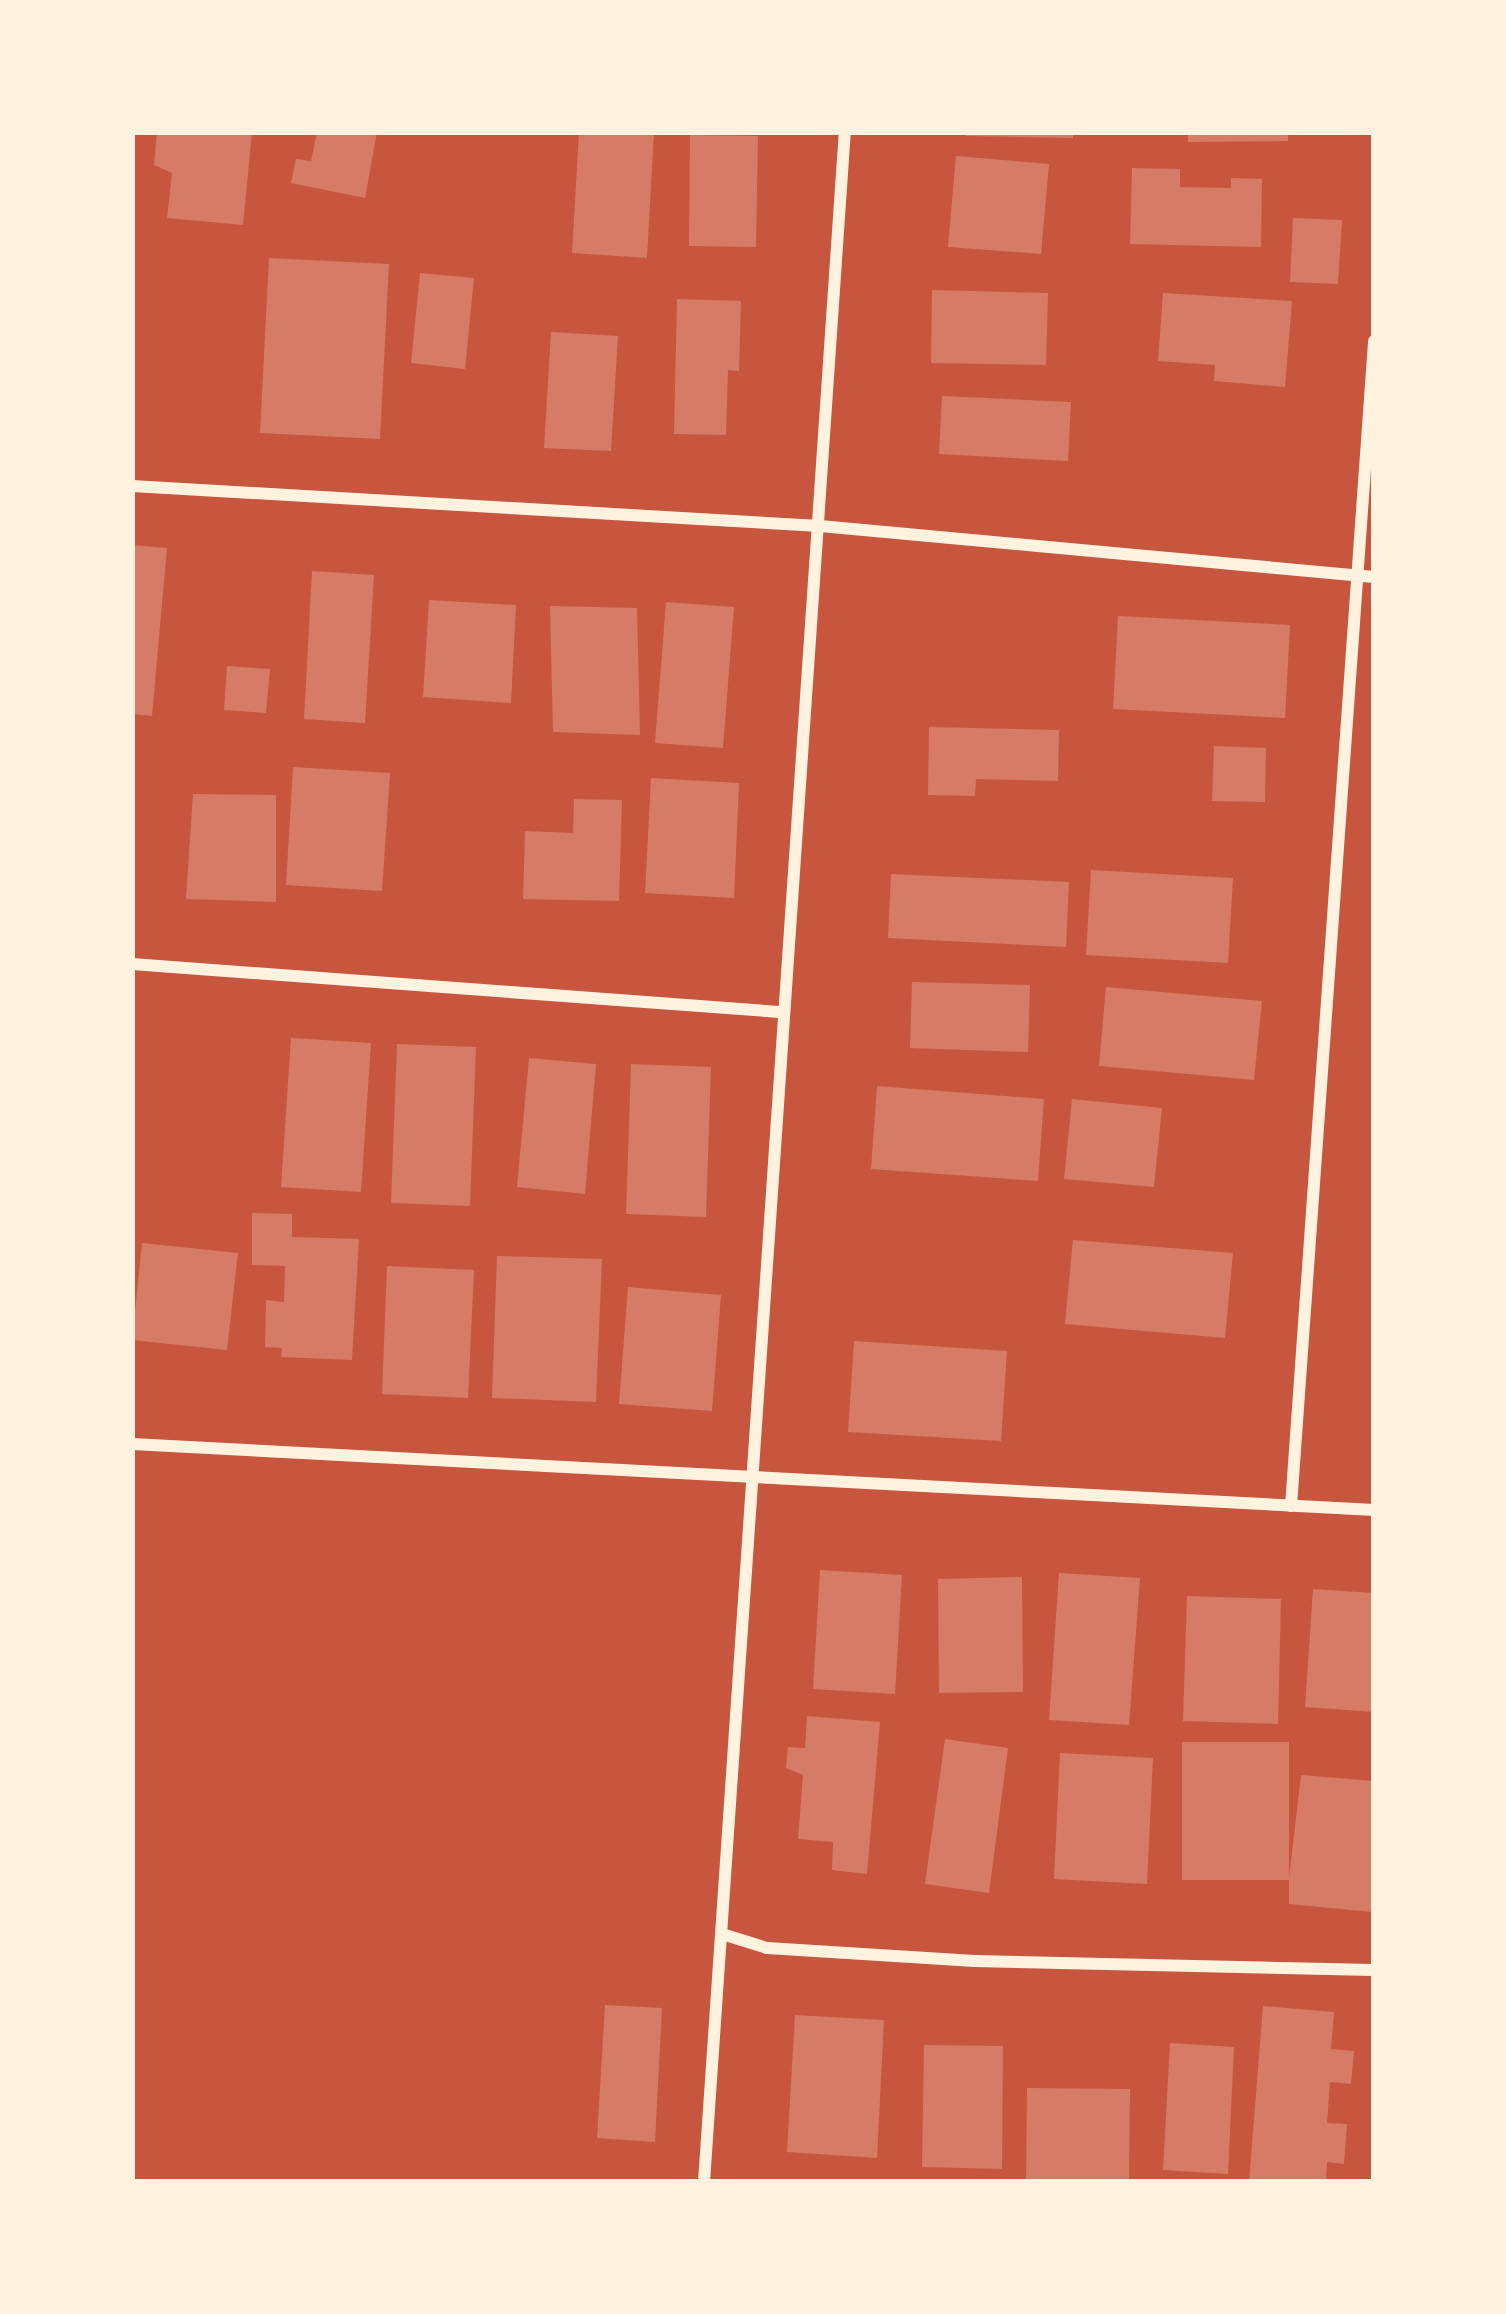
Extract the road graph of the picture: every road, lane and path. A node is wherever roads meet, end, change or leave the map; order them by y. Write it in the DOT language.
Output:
graph roads {
  1 [pos="845,132"];
  2 [pos="1374,340"];
  3 [pos="132,486"];
  4 [pos="820,526"];
  5 [pos="1357,576"];
  6 [pos="1374,577"];
  7 [pos="132,964"];
  8 [pos="778,1012"];
  9 [pos="132,1444"];
  10 [pos="756,1481"];
  11 [pos="1291,1506"];
  12 [pos="1374,1510"];
  13 [pos="722,1934"];
  14 [pos="1374,1970"];
  15 [pos="704,2182"];
  1 -- 4 [label="street"];
  2 -- 5 [label="street"];
  3 -- 4 [label="street"];
  4 -- 5 [label="street"];
  4 -- 8 [label="street"];
  5 -- 6 [label="street"];
  5 -- 11 [label="street"];
  7 -- 8 [label="street"];
  8 -- 10 [label="street"];
  9 -- 10 [label="street"];
  10 -- 11 [label="street"];
  10 -- 13 [label="street"];
  11 -- 12 [label="street"];
  13 -- 14 [label="street"];
  13 -- 15 [label="street"];
}
